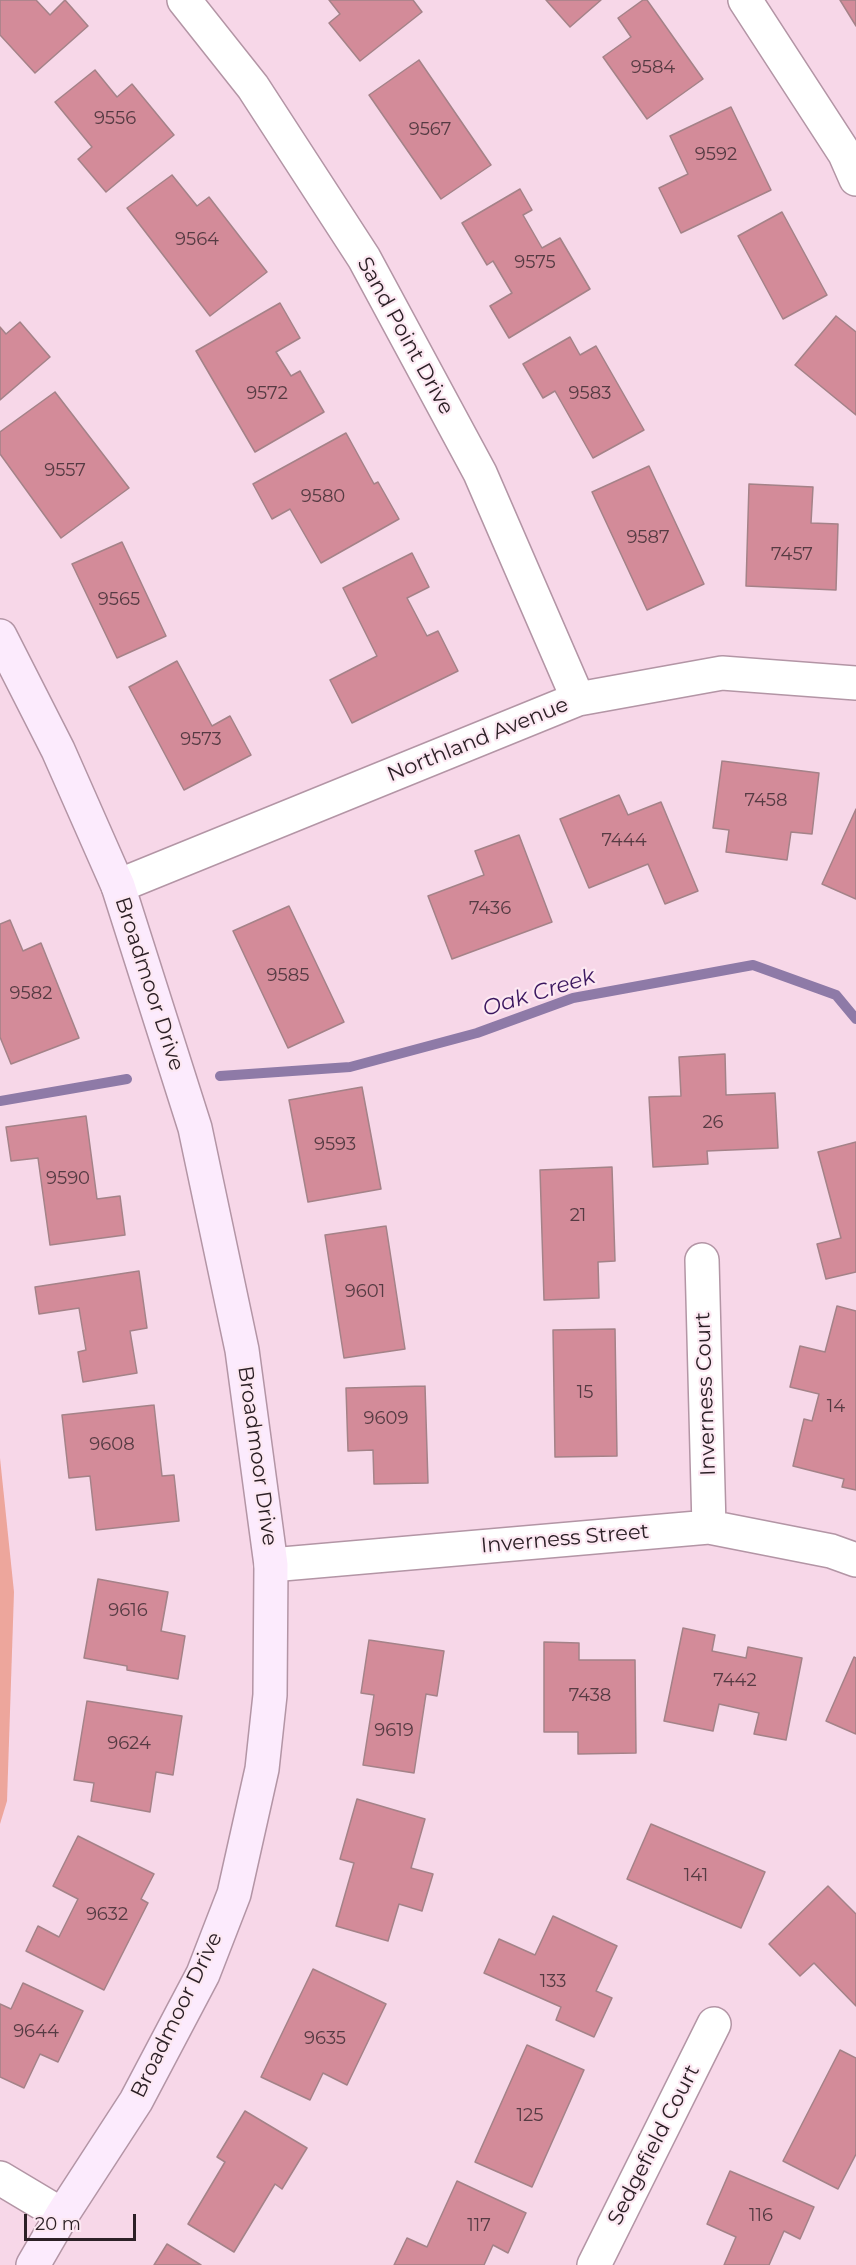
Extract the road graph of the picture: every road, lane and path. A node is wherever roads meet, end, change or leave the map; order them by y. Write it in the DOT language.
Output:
graph roads {
  1 [pos="184,0"];
  2 [pos="745,0"];
  3 [pos="856,179"];
  4 [pos="0,636"];
  5 [pos="856,682"];
  6 [pos="578,699"];
  7 [pos="118,886"];
  8 [pos="702,1260"];
  9 [pos="710,1527"];
  10 [pos="856,1560"];
  11 [pos="271,1564"];
  12 [pos="714,2024"];
  13 [pos="0,2178"];
  14 [pos="62,2215"];
  15 [pos="33,2265"];
  16 [pos="594,2265"];
  1 -- 6 [label="street, Sand Point Drive"];
  2 -- 3 [label="street"];
  4 -- 7 [label="street, Broadmoor Drive"];
  5 -- 6 [label="street, Northland Avenue"];
  6 -- 7 [label="street, Northland Avenue"];
  7 -- 11 [label="street, Broadmoor Drive"];
  8 -- 9 [label="street, Inverness Court"];
  9 -- 10 [label="street, Inverness Street"];
  9 -- 11 [label="street, Inverness Street"];
  11 -- 14 [label="street, Broadmoor Drive"];
  12 -- 16 [label="street, Sedgefield Court"];
  13 -- 14 [label="street"];
  14 -- 15 [label="street, Broadmoor Drive"];
}
